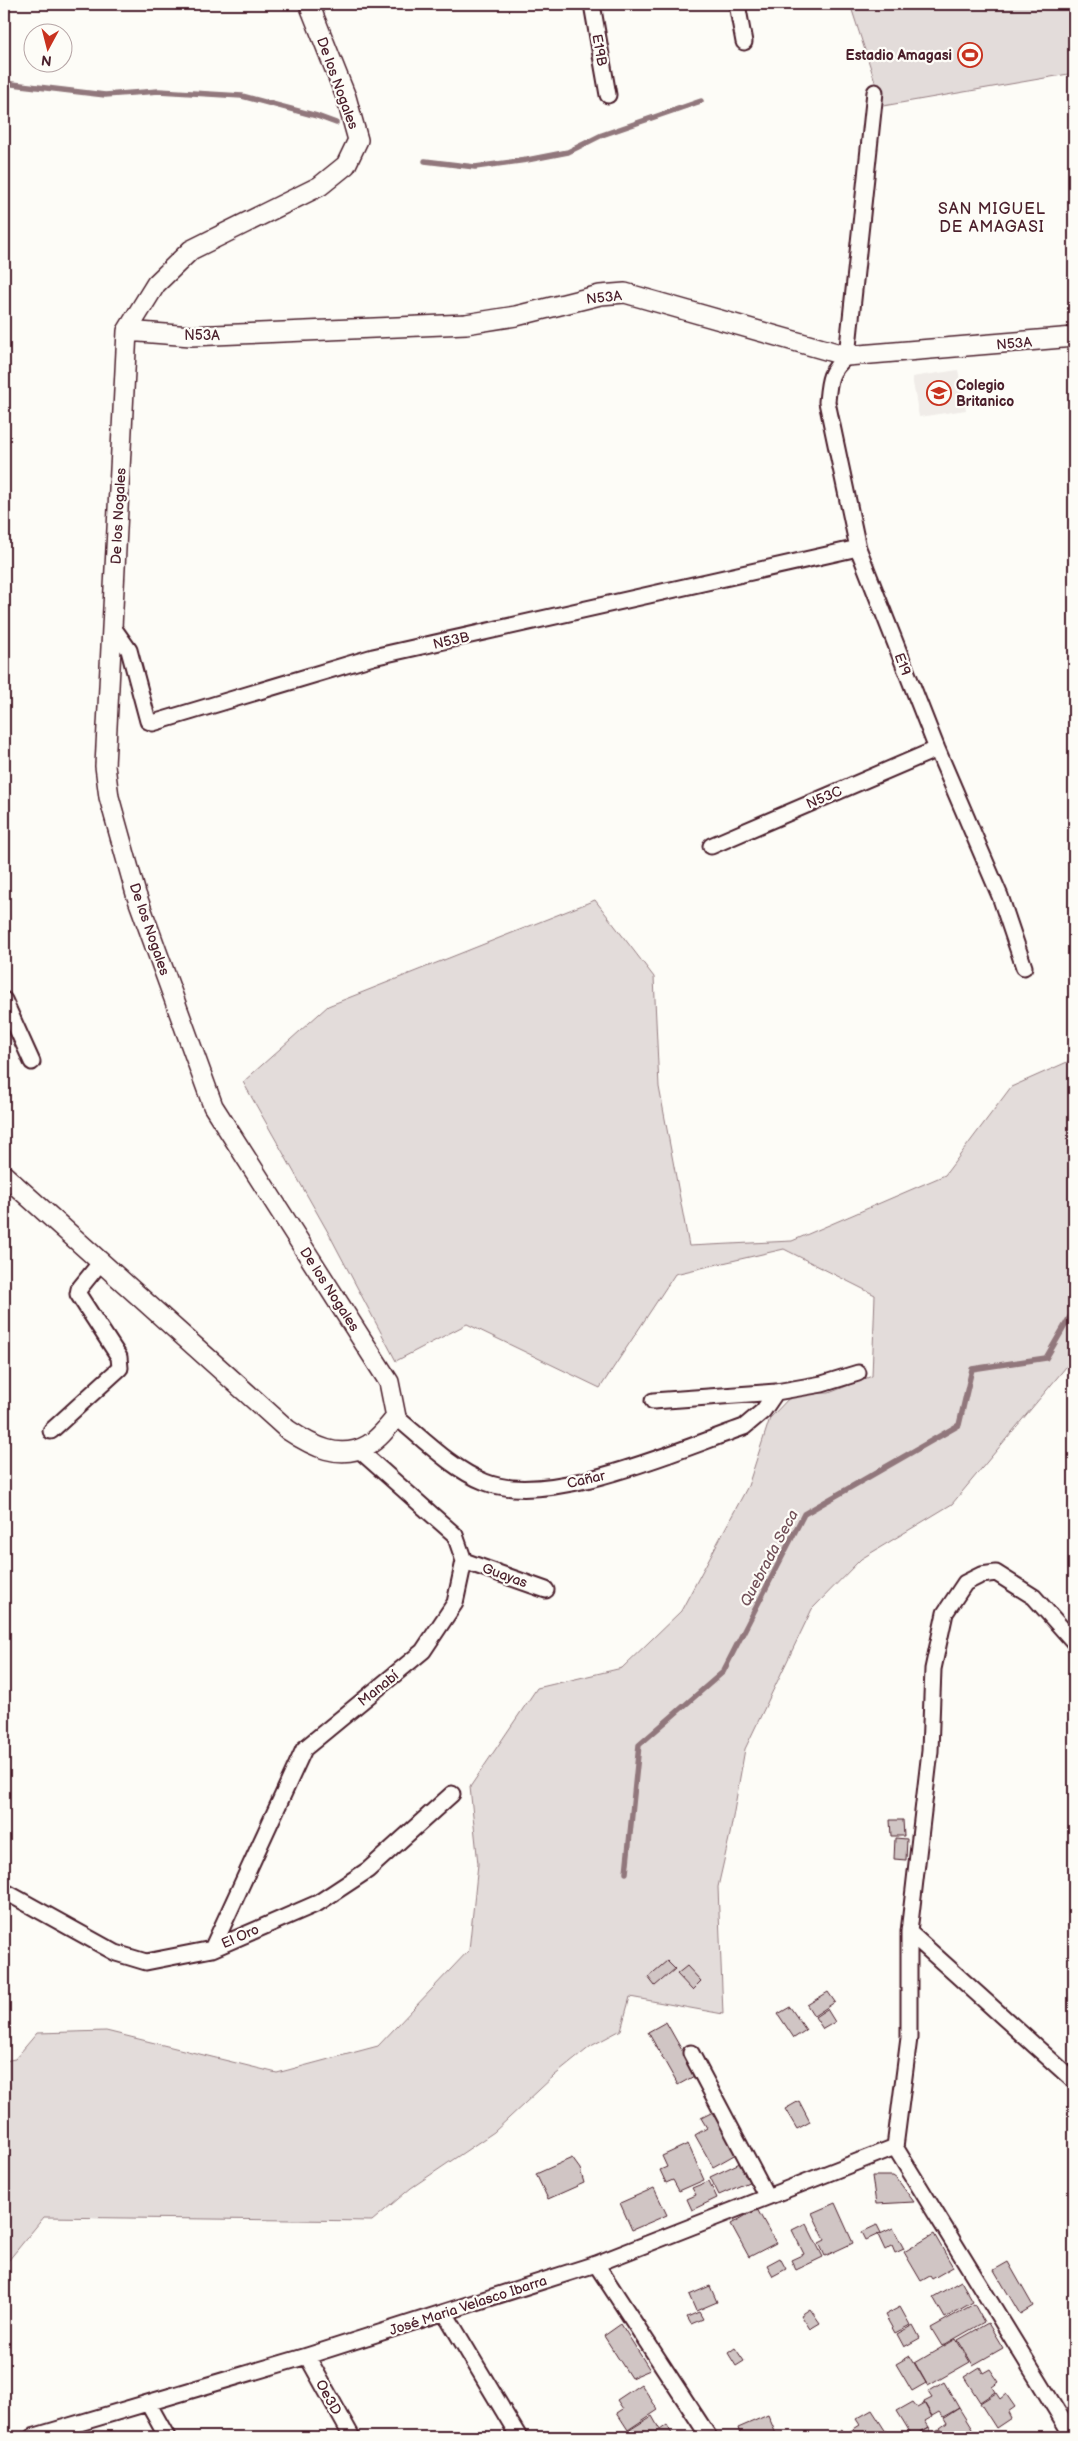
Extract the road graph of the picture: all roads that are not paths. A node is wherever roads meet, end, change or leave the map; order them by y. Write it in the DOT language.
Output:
graph roads {
  1 [pos="309,4"];
  2 [pos="592,4"];
  3 [pos="737,4"];
  4 [pos="744,42"];
  5 [pos="875,92"];
  6 [pos="608,95"];
  7 [pos="127,331"];
  8 [pos="1074,337"];
  9 [pos="847,356"];
  10 [pos="858,548"];
  11 [pos="112,626"];
  12 [pos="937,749"];
  13 [pos="711,846"];
  14 [pos="1024,967"];
  15 [pos="4,1000"];
  16 [pos="32,1062"];
  17 [pos="4,1175"];
  18 [pos="100,1263"];
  19 [pos="858,1373"];
  20 [pos="776,1392"];
  21 [pos="653,1401"];
  22 [pos="396,1417"];
  23 [pos="51,1431"];
  24 [pos="358,1449"];
  25 [pos="464,1560"];
  26 [pos="546,1590"];
  27 [pos="1074,1642"];
  28 [pos="452,1794"];
  29 [pos="4,1891"];
  30 [pos="909,1932"];
  31 [pos="212,1949"];
  32 [pos="691,2053"];
  33 [pos="1074,2081"];
  34 [pos="895,2147"];
  35 [pos="767,2197"];
  36 [pos="596,2264"];
  37 [pos="445,2314"];
  38 [pos="307,2356"];
  39 [pos="148,2403"];
  40 [pos="32,2437"];
  41 [pos="167,2437"];
  42 [pos="352,2437"];
  43 [pos="519,2437"];
  44 [pos="709,2437"];
  45 [pos="1073,2437"];
  1 -- 7 [label="street, De los Nogales"];
  2 -- 6 [label="street, E19B"];
  3 -- 4 [label="street"];
  5 -- 9 [label="street"];
  7 -- 9 [label="street, N53A"];
  7 -- 11 [label="street, De los Nogales"];
  8 -- 9 [label="street, N53A"];
  9 -- 10 [label="street, E19"];
  10 -- 11 [label="street, N53B"];
  10 -- 12 [label="street, E19"];
  11 -- 22 [label="street, De los Nogales"];
  12 -- 13 [label="street, N53C"];
  12 -- 14 [label="street, E19"];
  15 -- 16 [label="street"];
  17 -- 18 [label="street"];
  18 -- 23 [label="street"];
  18 -- 24 [label="street"];
  19 -- 20 [label="street"];
  20 -- 21 [label="street"];
  20 -- 22 [label="street, Cañar"];
  22 -- 24 [label="street"];
  24 -- 25 [label="street"];
  25 -- 26 [label="street, Guayas"];
  25 -- 31 [label="street, Manabí"];
  27 -- 30 [label="street"];
  28 -- 31 [label="street, El Oro"];
  29 -- 31 [label="street, El Oro"];
  30 -- 33 [label="street"];
  30 -- 34 [label="street"];
  32 -- 35 [label="street"];
  34 -- 35 [label="street, José Maria Velasco Ibarra"];
  34 -- 45 [label="street"];
  35 -- 36 [label="street, José Maria Velasco Ibarra"];
  36 -- 37 [label="street, José Maria Velasco Ibarra"];
  36 -- 44 [label="street"];
  37 -- 38 [label="street, José Maria Velasco Ibarra"];
  37 -- 43 [label="street"];
  38 -- 39 [label="street, José Maria Velasco Ibarra"];
  38 -- 42 [label="street, Oe3D"];
  39 -- 40 [label="street, José Maria Velasco Ibarra"];
  39 -- 41 [label="street"];
}
